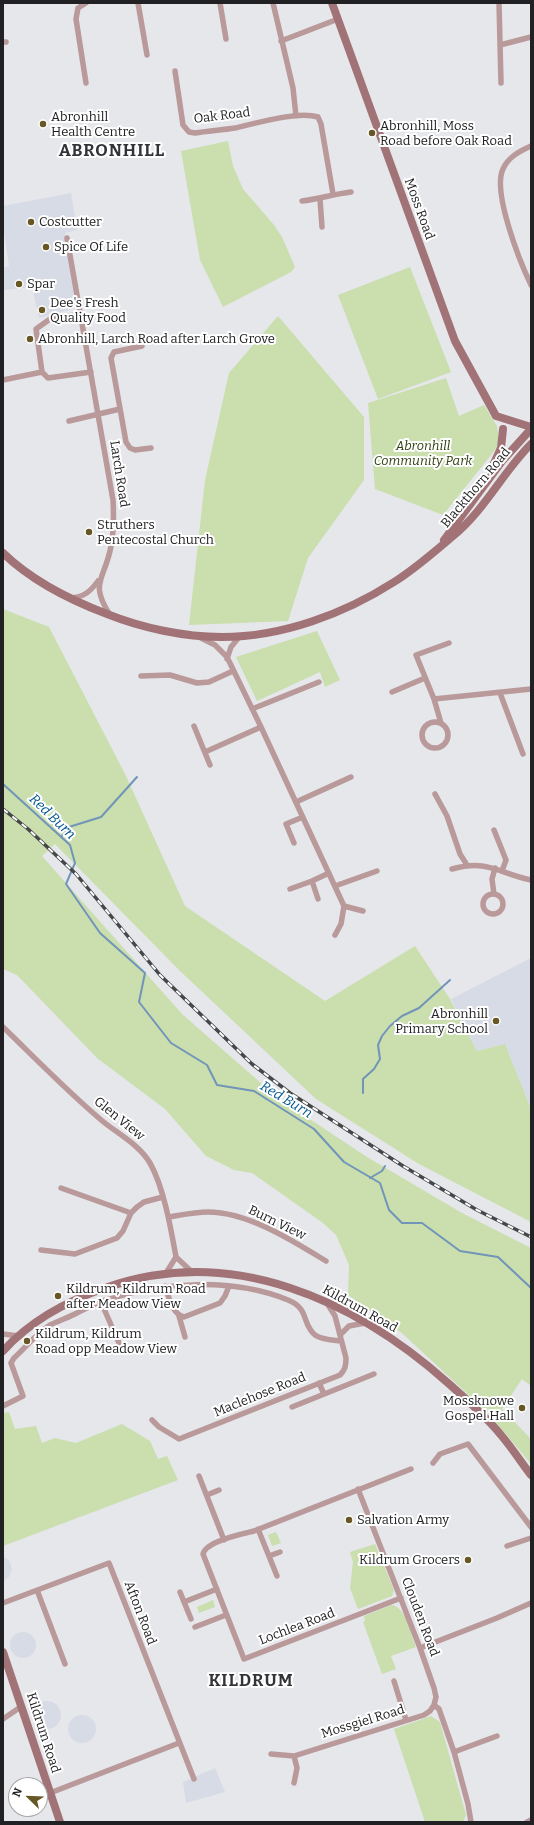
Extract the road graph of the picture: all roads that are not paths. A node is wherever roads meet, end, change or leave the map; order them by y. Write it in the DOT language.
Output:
graph roads {
  1 [pos="86,3"];
  2 [pos="138,3"];
  3 [pos="220,3"];
  4 [pos="273,3"];
  5 [pos="332,3"];
  6 [pos="498,3"];
  7 [pos="338,19"];
  8 [pos="531,37"];
  9 [pos="226,39"];
  10 [pos="280,41"];
  11 [pos="500,45"];
  12 [pos="147,55"];
  13 [pos="175,70"];
  14 [pos="86,83"];
  15 [pos="501,83"];
  16 [pos="296,116"];
  17 [pos="531,146"];
  18 [pos="351,192"];
  19 [pos="333,194"];
  20 [pos="320,199"];
  21 [pos="302,200"];
  22 [pos="322,227"];
  23 [pos="67,238"];
  24 [pos="531,285"];
  25 [pos="81,314"];
  26 [pos="142,346"];
  27 [pos="42,372"];
  28 [pos="91,372"];
  29 [pos="3,380"];
  30 [pos="120,409"];
  31 [pos="98,415"];
  32 [pos="496,416"];
  33 [pos="531,419"];
  34 [pos="69,421"];
  35 [pos="518,422"];
  36 [pos="531,428"];
  37 [pos="503,429"];
  38 [pos="531,444"];
  39 [pos="151,448"];
  40 [pos="507,454"];
  41 [pos="506,472"];
  42 [pos="479,490"];
  43 [pos="439,547"];
  44 [pos="3,553"];
  45 [pos="100,578"];
  46 [pos="70,598"];
  47 [pos="110,615"];
  48 [pos="194,635"];
  49 [pos="240,636"];
  50 [pos="449,643"];
  51 [pos="227,659"];
  52 [pos="233,671"];
  53 [pos="141,676"];
  54 [pos="426,678"];
  55 [pos="318,682"];
  56 [pos="531,689"];
  57 [pos="392,692"];
  58 [pos="500,693"];
  59 [pos="434,699"];
  60 [pos="252,709"];
  61 [pos="441,723"];
  62 [pos="194,726"];
  63 [pos="261,727"];
  64 [pos="205,752"];
  65 [pos="523,754"];
  66 [pos="210,765"];
  67 [pos="351,777"];
  68 [pos="435,794"];
  69 [pos="296,802"];
  70 [pos="303,816"];
  71 [pos="494,830"];
  72 [pos="294,843"];
  73 [pos="467,864"];
  74 [pos="495,868"];
  75 [pos="452,869"];
  76 [pos="377,870"];
  77 [pos="502,871"];
  78 [pos="329,874"];
  79 [pos="531,880"];
  80 [pos="312,881"];
  81 [pos="335,886"];
  82 [pos="290,888"];
  83 [pos="494,894"];
  84 [pos="318,899"];
  85 [pos="344,906"];
  86 [pos="363,911"];
  87 [pos="335,935"];
  88 [pos="3,1027"];
  89 [pos="61,1188"];
  90 [pos="163,1197"];
  91 [pos="131,1213"];
  92 [pos="168,1217"];
  93 [pos="41,1250"];
  94 [pos="176,1257"];
  95 [pos="326,1261"];
  96 [pos="192,1272"];
  97 [pos="166,1273"];
  98 [pos="165,1286"];
  99 [pos="229,1286"];
  100 [pos="326,1301"];
  101 [pos="100,1302"];
  102 [pos="179,1316"];
  103 [pos="368,1323"];
  104 [pos="3,1334"];
  105 [pos="19,1336"];
  106 [pos="185,1337"];
  107 [pos="341,1338"];
  108 [pos="119,1343"];
  109 [pos="3,1351"];
  110 [pos="374,1374"];
  111 [pos="319,1383"];
  112 [pos="324,1394"];
  113 [pos="3,1406"];
  114 [pos="292,1407"];
  115 [pos="152,1420"];
  116 [pos="433,1463"];
  117 [pos="410,1469"];
  118 [pos="199,1476"];
  119 [pos="531,1476"];
  120 [pos="358,1489"];
  121 [pos="219,1490"];
  122 [pos="207,1495"];
  123 [pos="531,1527"];
  124 [pos="256,1530"];
  125 [pos="531,1538"];
  126 [pos="224,1540"];
  127 [pos="507,1546"];
  128 [pos="280,1552"];
  129 [pos="269,1556"];
  130 [pos="277,1576"];
  131 [pos="217,1589"];
  132 [pos="37,1590"];
  133 [pos="180,1592"];
  134 [pos="401,1598"];
  135 [pos="184,1602"];
  136 [pos="3,1603"];
  137 [pos="531,1603"];
  138 [pos="226,1615"];
  139 [pos="191,1619"];
  140 [pos="195,1627"];
  141 [pos="420,1648"];
  142 [pos="3,1652"];
  143 [pos="65,1664"];
  144 [pos="394,1681"];
  145 [pos="434,1705"];
  146 [pos="22,1706"];
  147 [pos="3,1719"];
  148 [pos="406,1720"];
  149 [pos="497,1736"];
  150 [pos="179,1743"];
  151 [pos="454,1752"];
  152 [pos="271,1754"];
  153 [pos="294,1756"];
  154 [pos="194,1779"];
  155 [pos="294,1783"];
  156 [pos="50,1793"];
  157 [pos="531,1820"];
  158 [pos="60,1822"];
  159 [pos="471,1822"];
  160 [pos="527,1822"];
  1 -- 14 [label="street"];
  2 -- 12 [label="street"];
  3 -- 9 [label="street"];
  4 -- 10 [label="street"];
  5 -- 7 [label="street, Moss Road"];
  6 -- 11 [label="street"];
  7 -- 10 [label="street"];
  7 -- 32 [label="street, Moss Road"];
  8 -- 11 [label="street"];
  10 -- 16 [label="street"];
  11 -- 15 [label="street"];
  13 -- 16 [label="street, Oak Road"];
  16 -- 19 [label="street, Oak Road"];
  17 -- 24 [label="street"];
  18 -- 19 [label="street"];
  19 -- 20 [label="street"];
  20 -- 21 [label="street"];
  20 -- 22 [label="street"];
  23 -- 25 [label="street, Larch Road"];
  25 -- 27 [label="street"];
  25 -- 28 [label="street, Larch Road"];
  26 -- 30 [label="street"];
  27 -- 28 [label="street"];
  27 -- 29 [label="street"];
  28 -- 31 [label="street, Larch Road"];
  30 -- 31 [label="street"];
  30 -- 39 [label="street"];
  31 -- 34 [label="street"];
  31 -- 45 [label="street, Larch Road"];
  32 -- 35 [label="street"];
  32 -- 37 [label="street, Moss Road"];
  33 -- 35 [label="street"];
  35 -- 36 [label="street"];
  36 -- 40 [label="street, Blackthorn Road"];
  37 -- 40 [label="street, Moss Road"];
  37 -- 42 [label="street"];
  38 -- 41 [label="street, Blackthorn Road"];
  40 -- 41 [label="street, Moss Road"];
  40 -- 42 [label="street, Blackthorn Road"];
  41 -- 43 [label="street, Blackthorn Road"];
  42 -- 43 [label="street, Blackthorn Road"];
  43 -- 49 [label="street, Blackthorn Road"];
  44 -- 46 [label="street, Blackthorn Road"];
  45 -- 46 [label="street, Larch Road"];
  45 -- 47 [label="street, Larch Road"];
  46 -- 47 [label="street, Blackthorn Road"];
  47 -- 48 [label="street, Blackthorn Road"];
  48 -- 49 [label="street, Blackthorn Road"];
  48 -- 51 [label="street"];
  49 -- 51 [label="street"];
  50 -- 54 [label="street"];
  51 -- 52 [label="street"];
  52 -- 53 [label="street"];
  52 -- 60 [label="street"];
  54 -- 57 [label="street"];
  54 -- 59 [label="street"];
  55 -- 60 [label="street"];
  56 -- 58 [label="street"];
  58 -- 59 [label="street"];
  58 -- 65 [label="street"];
  59 -- 61 [label="street"];
  60 -- 63 [label="street"];
  61 -- 61 [label="street"];
  62 -- 64 [label="street"];
  63 -- 64 [label="street"];
  63 -- 69 [label="street"];
  64 -- 66 [label="street"];
  67 -- 69 [label="street"];
  68 -- 73 [label="street"];
  69 -- 70 [label="street"];
  70 -- 72 [label="street"];
  70 -- 78 [label="street"];
  71 -- 77 [label="street"];
  73 -- 74 [label="street"];
  73 -- 75 [label="street"];
  74 -- 77 [label="street"];
  74 -- 83 [label="street"];
  76 -- 81 [label="street"];
  77 -- 79 [label="street"];
  78 -- 80 [label="street"];
  78 -- 81 [label="street"];
  80 -- 82 [label="street"];
  80 -- 84 [label="street"];
  81 -- 85 [label="street"];
  85 -- 86 [label="street"];
  85 -- 87 [label="street"];
  88 -- 90 [label="street, Glen View"];
  89 -- 91 [label="street"];
  90 -- 91 [label="street"];
  90 -- 92 [label="street, Glen View"];
  91 -- 93 [label="street"];
  92 -- 94 [label="street, Glen View"];
  92 -- 95 [label="street, Burn View"];
  94 -- 96 [label="street"];
  94 -- 97 [label="street"];
  96 -- 97 [label="street, Kildrum Road"];
  96 -- 100 [label="street, Kildrum Road"];
  97 -- 105 [label="street, Kildrum Road"];
  98 -- 99 [label="street"];
  98 -- 101 [label="street"];
  98 -- 102 [label="street"];
  99 -- 102 [label="street"];
  99 -- 107 [label="street"];
  100 -- 103 [label="street, Kildrum Road"];
  100 -- 107 [label="street, Maclehose Road"];
  101 -- 108 [label="street"];
  101 -- 113 [label="street"];
  102 -- 106 [label="street"];
  103 -- 107 [label="street"];
  103 -- 119 [label="street, Kildrum Road"];
  104 -- 105 [label="street"];
  105 -- 109 [label="street, Kildrum Road"];
  107 -- 111 [label="street, Maclehose Road"];
  110 -- 112 [label="street"];
  111 -- 112 [label="street"];
  111 -- 115 [label="street, Maclehose Road"];
  112 -- 114 [label="street"];
  116 -- 123 [label="street"];
  117 -- 120 [label="street"];
  118 -- 122 [label="street"];
  120 -- 124 [label="street"];
  120 -- 134 [label="street, Clouden Road"];
  121 -- 122 [label="street"];
  122 -- 126 [label="street"];
  124 -- 126 [label="street, Lochlea Road"];
  124 -- 129 [label="street"];
  125 -- 127 [label="street"];
  126 -- 131 [label="street, Lochlea Road"];
  128 -- 129 [label="street"];
  129 -- 130 [label="street"];
  131 -- 135 [label="street"];
  131 -- 138 [label="street, Lochlea Road"];
  132 -- 136 [label="street, Afton Road"];
  132 -- 143 [label="street"];
  132 -- 150 [label="street, Afton Road"];
  133 -- 135 [label="street"];
  134 -- 138 [label="street, Lochlea Road"];
  134 -- 141 [label="street, Clouden Road"];
  135 -- 139 [label="street"];
  137 -- 141 [label="street"];
  138 -- 140 [label="street"];
  141 -- 145 [label="street, Clouden Road"];
  142 -- 146 [label="street, Kildrum Road"];
  144 -- 148 [label="street"];
  145 -- 148 [label="street, Mossgiel Road"];
  145 -- 151 [label="street, Clouden Road"];
  146 -- 147 [label="street"];
  146 -- 156 [label="street, Kildrum Road"];
  148 -- 153 [label="street, Mossgiel Road"];
  149 -- 151 [label="street"];
  150 -- 154 [label="street, Afton Road"];
  150 -- 156 [label="street"];
  151 -- 159 [label="street, Clouden Road"];
  152 -- 153 [label="street, Mossgiel Road"];
  153 -- 155 [label="street"];
  156 -- 158 [label="street, Kildrum Road"];
  157 -- 160 [label="street"];
}
